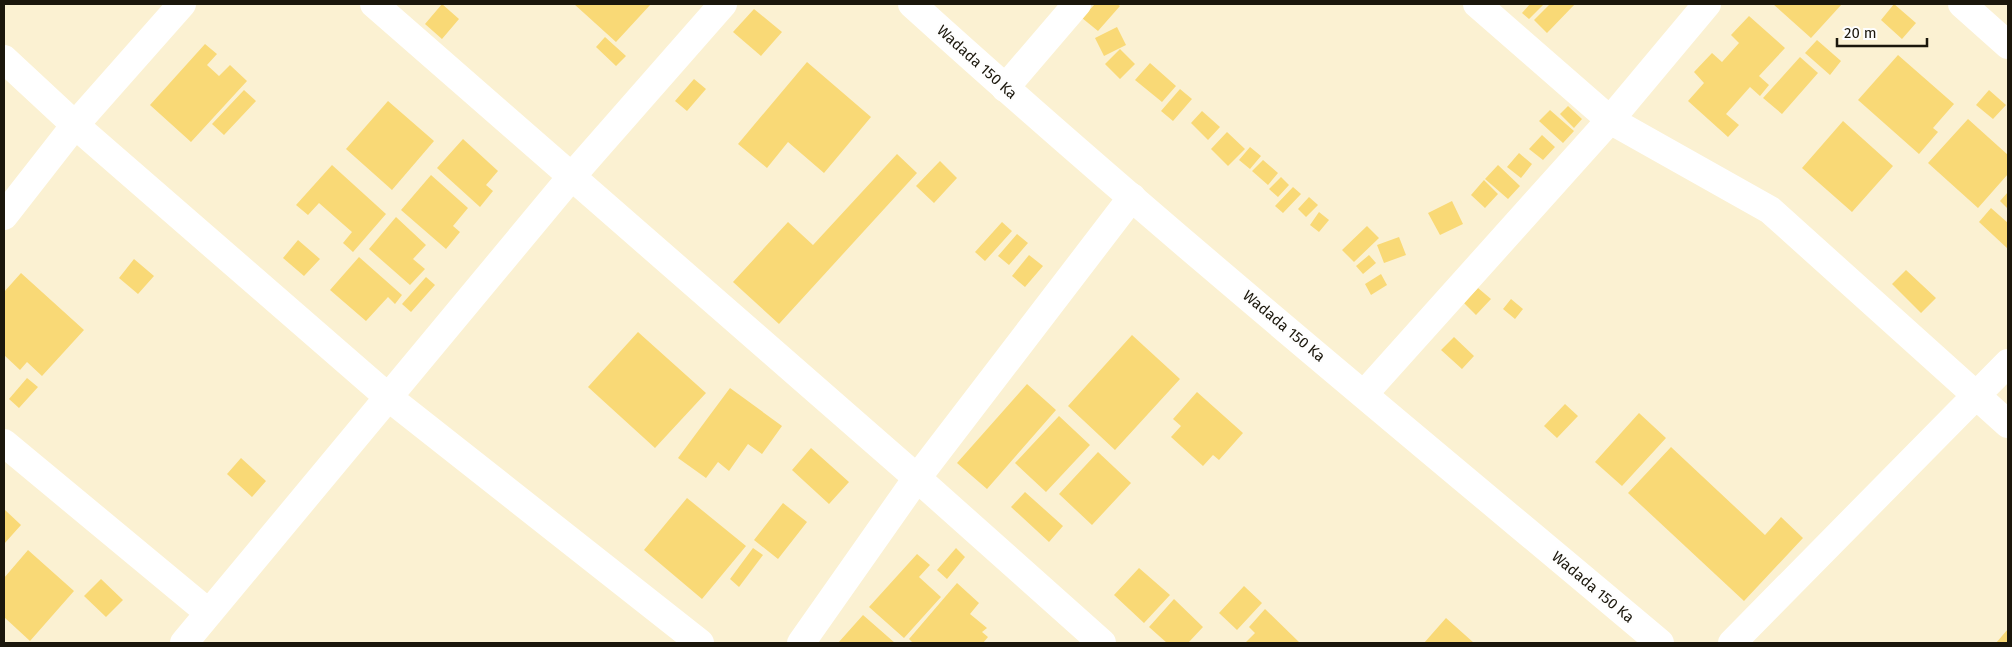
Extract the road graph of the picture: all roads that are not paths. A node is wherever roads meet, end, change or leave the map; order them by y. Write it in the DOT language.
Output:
graph roads {
  1 [pos="182,4"];
  2 [pos="374,4"];
  3 [pos="723,4"];
  4 [pos="912,4"];
  5 [pos="1077,4"];
  6 [pos="1477,4"];
  7 [pos="1707,4"];
  8 [pos="1962,4"];
  9 [pos="2008,45"];
  10 [pos="4,59"];
  11 [pos="1004,88"];
  12 [pos="1610,120"];
  13 [pos="74,125"];
  14 [pos="572,176"];
  15 [pos="1132,197"];
  16 [pos="4,216"];
  17 [pos="2008,362"];
  18 [pos="1364,394"];
  19 [pos="1978,395"];
  20 [pos="388,397"];
  21 [pos="2008,424"];
  22 [pos="4,443"];
  23 [pos="917,478"];
  24 [pos="209,613"];
  25 [pos="184,643"];
  26 [pos="700,643"];
  27 [pos="801,643"];
  28 [pos="1102,643"];
  29 [pos="1660,643"];
  30 [pos="1732,643"];
  1 -- 13 [label="street"];
  2 -- 14 [label="street"];
  3 -- 14 [label="street"];
  4 -- 11 [label="street, Wadada 150 Ka"];
  5 -- 11 [label="street"];
  6 -- 12 [label="street"];
  7 -- 12 [label="street"];
  8 -- 9 [label="street"];
  10 -- 13 [label="street"];
  11 -- 15 [label="street, Wadada 150 Ka"];
  12 -- 18 [label="street"];
  12 -- 19 [label="street"];
  13 -- 16 [label="street"];
  13 -- 20 [label="street"];
  14 -- 20 [label="street"];
  14 -- 23 [label="street"];
  15 -- 18 [label="street, Wadada 150 Ka"];
  15 -- 23 [label="street"];
  17 -- 19 [label="street"];
  18 -- 29 [label="street, Wadada 150 Ka"];
  19 -- 21 [label="street"];
  19 -- 30 [label="street"];
  20 -- 24 [label="street"];
  20 -- 26 [label="street"];
  22 -- 24 [label="street"];
  23 -- 27 [label="street"];
  23 -- 28 [label="street"];
  24 -- 25 [label="street"];
}
